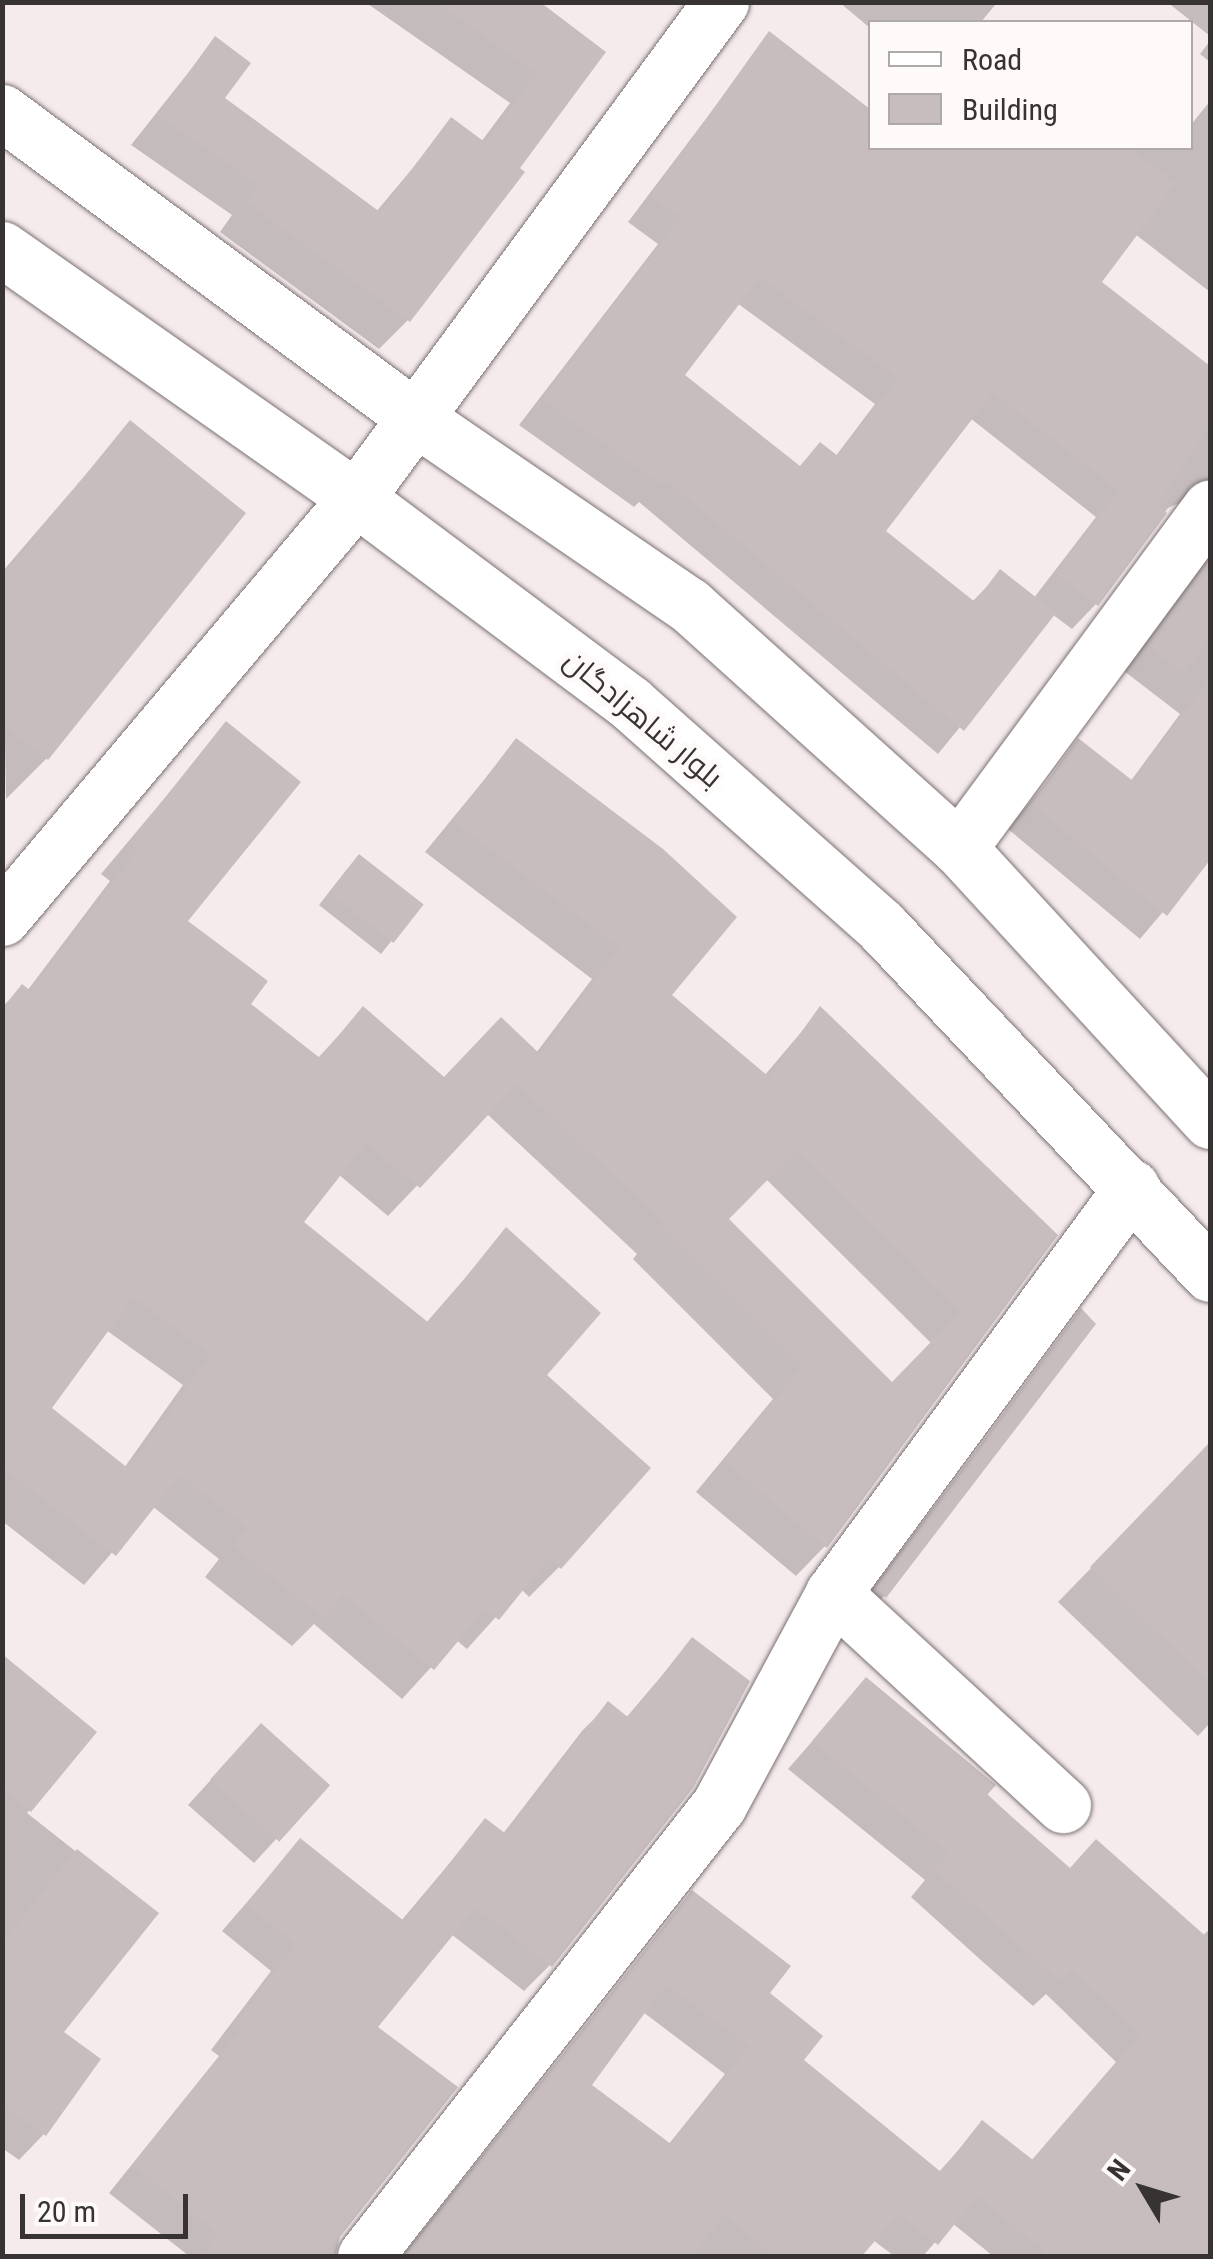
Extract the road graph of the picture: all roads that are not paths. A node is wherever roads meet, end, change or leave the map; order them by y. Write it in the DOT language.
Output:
graph roads {
  1 [pos="720,2"];
  2 [pos="2,112"];
  3 [pos="2,249"];
  4 [pos="417,418"];
  5 [pos="356,498"];
  6 [pos="1210,507"];
  7 [pos="959,848"];
  8 [pos="2,918"];
  9 [pos="1210,1121"];
  10 [pos="1132,1187"];
  11 [pos="1210,1274"];
  12 [pos="833,1593"];
  13 [pos="1063,1805"];
  14 [pos="365,2256"];
  1 -- 4 [label="street"];
  2 -- 4 [label="street"];
  3 -- 5 [label="street, بلوار شاهزادگان"];
  4 -- 5 [label="street"];
  4 -- 7 [label="street"];
  5 -- 8 [label="street"];
  5 -- 10 [label="street, بلوار شاهزادگان"];
  6 -- 7 [label="street"];
  7 -- 9 [label="street"];
  10 -- 11 [label="street, بلوار شاهزادگان"];
  10 -- 12 [label="street"];
  12 -- 13 [label="street"];
  12 -- 14 [label="street"];
}
